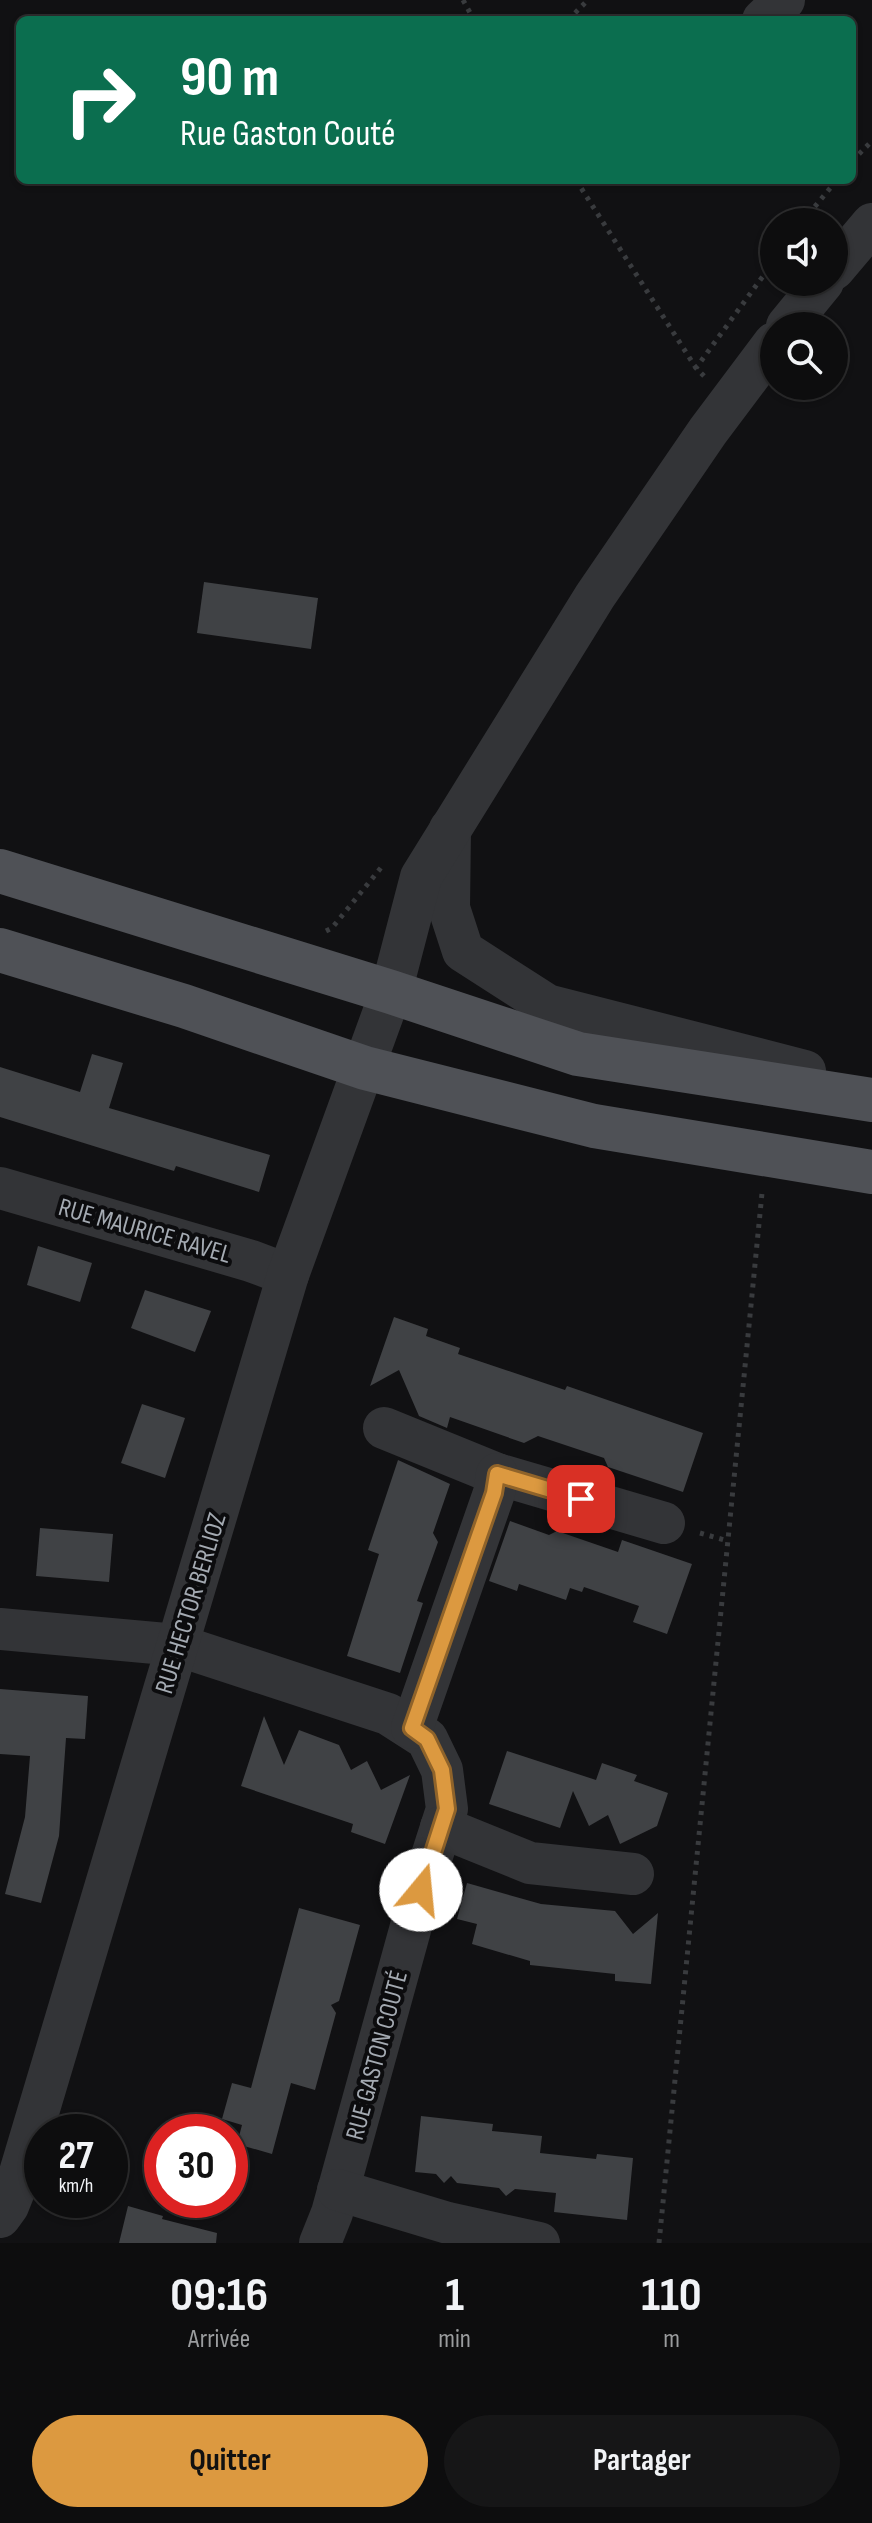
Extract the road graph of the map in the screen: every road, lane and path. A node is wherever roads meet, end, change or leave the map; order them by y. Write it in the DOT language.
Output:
graph roads {
  1 [pos="588,0"];
  2 [pos="784,0"];
  3 [pos="572,16"];
  4 [pos="767,16"];
  5 [pos="872,141"];
  6 [pos="856,157"];
  7 [pos="579,184"];
  8 [pos="834,184"];
  9 [pos="814,208"];
  10 [pos="872,224"];
  11 [pos="848,252"];
  12 [pos="760,280"];
  13 [pos="812,296"];
  14 [pos="798,312"];
  15 [pos="760,361"];
  16 [pos="696,368"];
  17 [pos="728,403"];
  18 [pos="451,826"];
  19 [pos="0,871"];
  20 [pos="0,950"];
  21 [pos="391,992"];
  22 [pos="365,1068"];
  23 [pos="872,1087"];
  24 [pos="872,1100"];
  25 [pos="766,1156"];
  26 [pos="872,1172"];
  27 [pos="0,1188"];
  28 [pos="288,1275"];
  29 [pos="384,1428"];
  30 [pos="497,1474"];
  31 [pos="664,1523"];
  32 [pos="0,1629"];
  33 [pos="177,1645"];
  34 [pos="412,1728"];
  35 [pos="441,1827"];
  36 [pos="633,1874"];
  37 [pos="338,2190"];
  38 [pos="0,2217"];
  39 [pos="320,2243"];
  40 [pos="539,2243"];
  41 [pos="659,2243"];
  1 -- 3 [label="path"];
  2 -- 4 [label="street"];
  5 -- 6 [label="path"];
  7 -- 16 [label="path"];
  8 -- 9 [label="path"];
  10 -- 11 [label="street"];
  12 -- 16 [label="path"];
  13 -- 14 [label="street"];
  15 -- 17 [label="street, RUE HECTOR BERLIOZ"];
  16 -- 17 [label="path"];
  17 -- 18 [label="street, RUE HECTOR BERLIOZ"];
  18 -- 21 [label="street, RUE HECTOR BERLIOZ"];
  18 -- 23 [label="street"];
  19 -- 21 [label="main road"];
  20 -- 22 [label="main road"];
  21 -- 22 [label="street, RUE HECTOR BERLIOZ"];
  21 -- 24 [label="main road"];
  22 -- 25 [label="main road"];
  22 -- 28 [label="street, RUE HECTOR BERLIOZ"];
  25 -- 26 [label="main road"];
  25 -- 41 [label="path"];
  27 -- 28 [label="street, RUE MAURICE RAVEL"];
  28 -- 33 [label="street, RUE HECTOR BERLIOZ"];
  29 -- 30 [label="street"];
  30 -- 31 [label="street"];
  30 -- 34 [label="street"];
  32 -- 33 [label="street, RUE GASTON COUTÉ"];
  33 -- 34 [label="street, RUE GASTON COUTÉ"];
  33 -- 38 [label="street, RUE HECTOR BERLIOZ"];
  34 -- 35 [label="street, RUE GASTON COUTÉ"];
  35 -- 36 [label="street"];
  35 -- 37 [label="street, RUE GASTON COUTÉ"];
  37 -- 39 [label="street, RUE GASTON COUTÉ"];
  37 -- 40 [label="street"];
}
